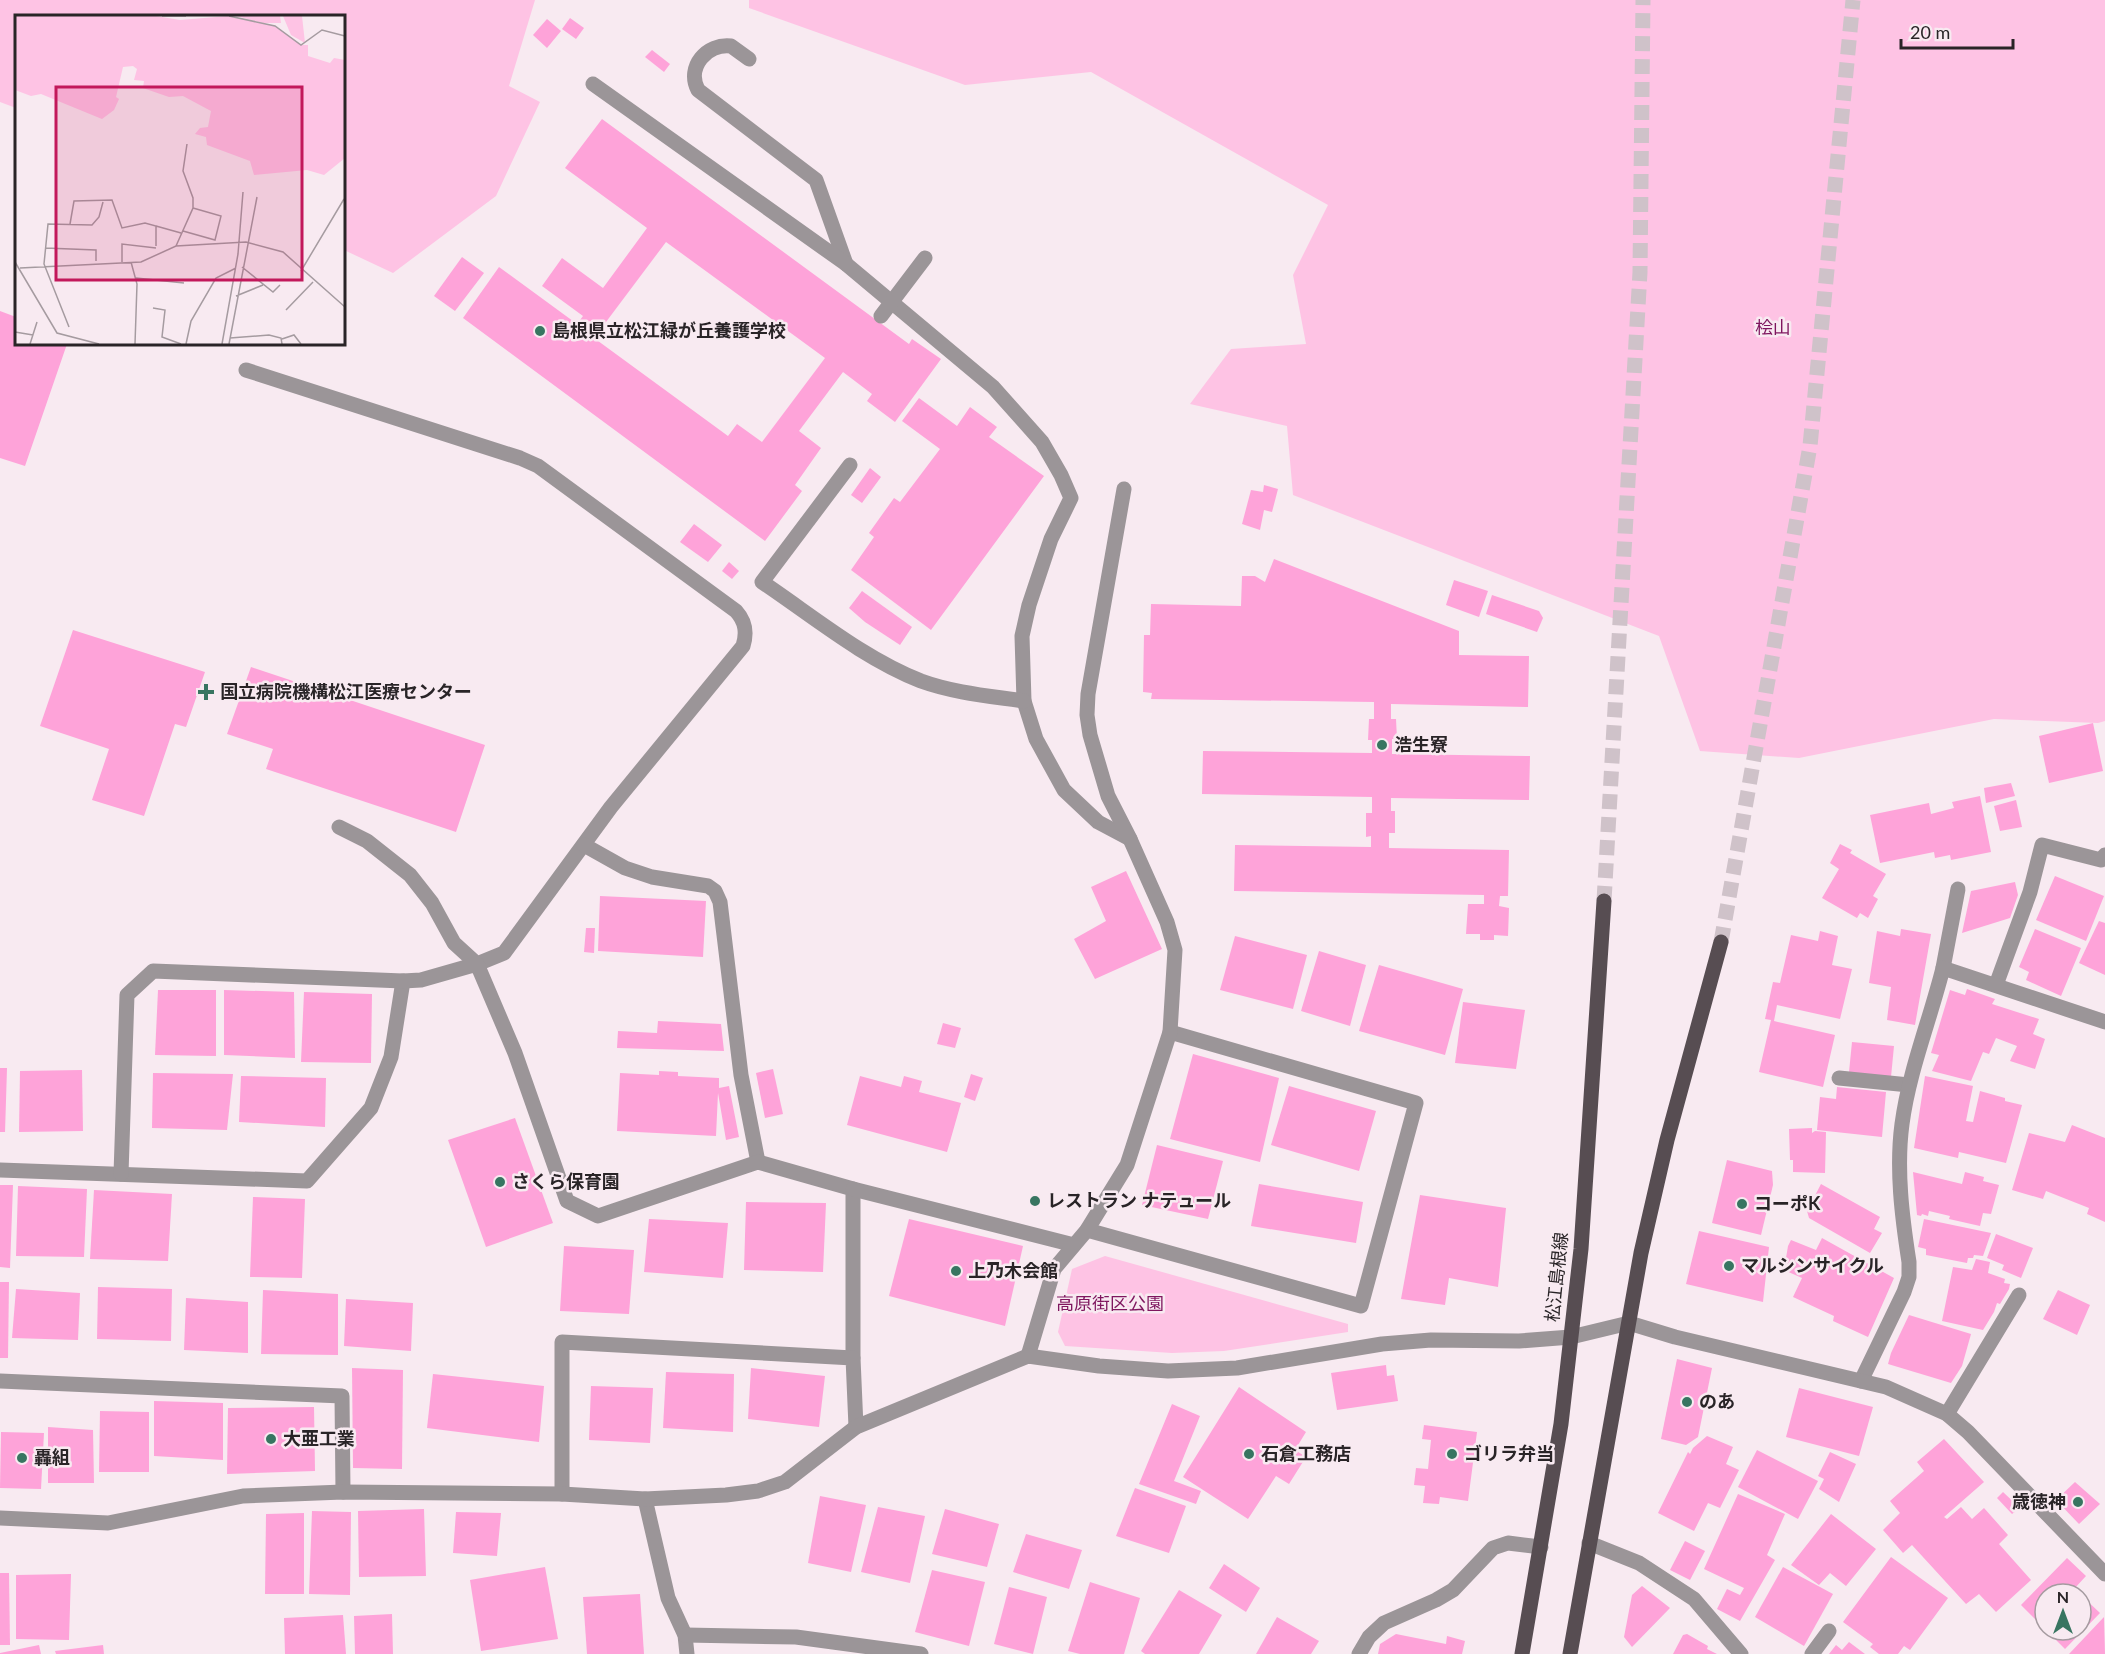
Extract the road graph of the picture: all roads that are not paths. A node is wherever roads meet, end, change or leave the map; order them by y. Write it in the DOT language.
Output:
graph roads {
  1 [pos="749,59"];
  2 [pos="593,84"];
  3 [pos="925,258"];
  4 [pos="846,264"];
  5 [pos="881,316"];
  6 [pos="246,370"];
  7 [pos="850,465"];
  8 [pos="1124,489"];
  9 [pos="1024,701"];
  10 [pos="339,827"];
  11 [pos="1130,838"];
  12 [pos="584,845"];
  13 [pos="2105,855"];
  14 [pos="1958,889"];
  15 [pos="1604,901"];
  16 [pos="1721,942"];
  17 [pos="477,964"];
  18 [pos="1943,968"];
  19 [pos="403,981"];
  20 [pos="1995,985"];
  21 [pos="2105,1022"];
  22 [pos="1170,1032"];
  23 [pos="1839,1078"];
  24 [pos="1909,1084"];
  25 [pos="758,1162"];
  26 [pos="0,1170"];
  27 [pos="121,1174"];
  28 [pos="853,1189"];
  29 [pos="1087,1230"];
  30 [pos="1074,1245"];
  31 [pos="2019,1295"];
  32 [pos="1629,1323"];
  33 [pos="1571,1337"];
  34 [pos="1028,1356"];
  35 [pos="853,1358"];
  36 [pos="0,1381"];
  37 [pos="1862,1381"];
  38 [pos="1947,1414"];
  39 [pos="856,1427"];
  40 [pos="343,1492"];
  41 [pos="562,1494"];
  42 [pos="645,1499"];
  43 [pos="0,1518"];
  44 [pos="1589,1543"];
  45 [pos="1540,1547"];
  46 [pos="2104,1571"];
  47 [pos="1829,1631"];
  48 [pos="685,1635"];
  49 [pos="687,1654"];
  50 [pos="921,1654"];
  51 [pos="1359,1654"];
  52 [pos="1522,1654"];
  53 [pos="1570,1654"];
  54 [pos="1741,1654"];
  55 [pos="1812,1654"];
  1 -- 4 [label="street"];
  2 -- 4 [label="street"];
  3 -- 5 [label="street, bridge"];
  4 -- 9 [label="street"];
  6 -- 12 [label="street"];
  7 -- 9 [label="street"];
  8 -- 11 [label="street"];
  9 -- 11 [label="street"];
  10 -- 17 [label="street"];
  11 -- 22 [label="street"];
  12 -- 17 [label="street"];
  12 -- 25 [label="street"];
  13 -- 20 [label="street"];
  14 -- 18 [label="street"];
  15 -- 33 [label="main road, 松江島根線"];
  16 -- 32 [label="main road"];
  17 -- 19 [label="street"];
  17 -- 25 [label="street"];
  18 -- 20 [label="street"];
  18 -- 24 [label="street"];
  19 -- 27 [label="street"];
  19 -- 27 [label="street"];
  20 -- 21 [label="street"];
  22 -- 29 [label="street"];
  22 -- 29 [label="street"];
  23 -- 24 [label="street"];
  24 -- 37 [label="street"];
  25 -- 28 [label="street"];
  26 -- 27 [label="street"];
  28 -- 30 [label="street"];
  28 -- 35 [label="street"];
  29 -- 30 [label="street"];
  30 -- 34 [label="street"];
  31 -- 38 [label="street"];
  32 -- 33 [label="street"];
  32 -- 37 [label="street"];
  32 -- 44 [label="main road"];
  33 -- 34 [label="street"];
  33 -- 45 [label="main road, 松江島根線"];
  34 -- 39 [label="street"];
  35 -- 39 [label="street"];
  35 -- 41 [label="street"];
  36 -- 40 [label="street"];
  37 -- 38 [label="street"];
  38 -- 46 [label="street"];
  39 -- 42 [label="street"];
  40 -- 41 [label="street"];
  40 -- 43 [label="street"];
  41 -- 42 [label="street"];
  42 -- 48 [label="street"];
  44 -- 53 [label="main road"];
  44 -- 54 [label="street"];
  45 -- 51 [label="street"];
  45 -- 52 [label="main road, 松江島根線"];
  47 -- 55 [label="street"];
  48 -- 49 [label="street"];
  48 -- 50 [label="street"];
}
